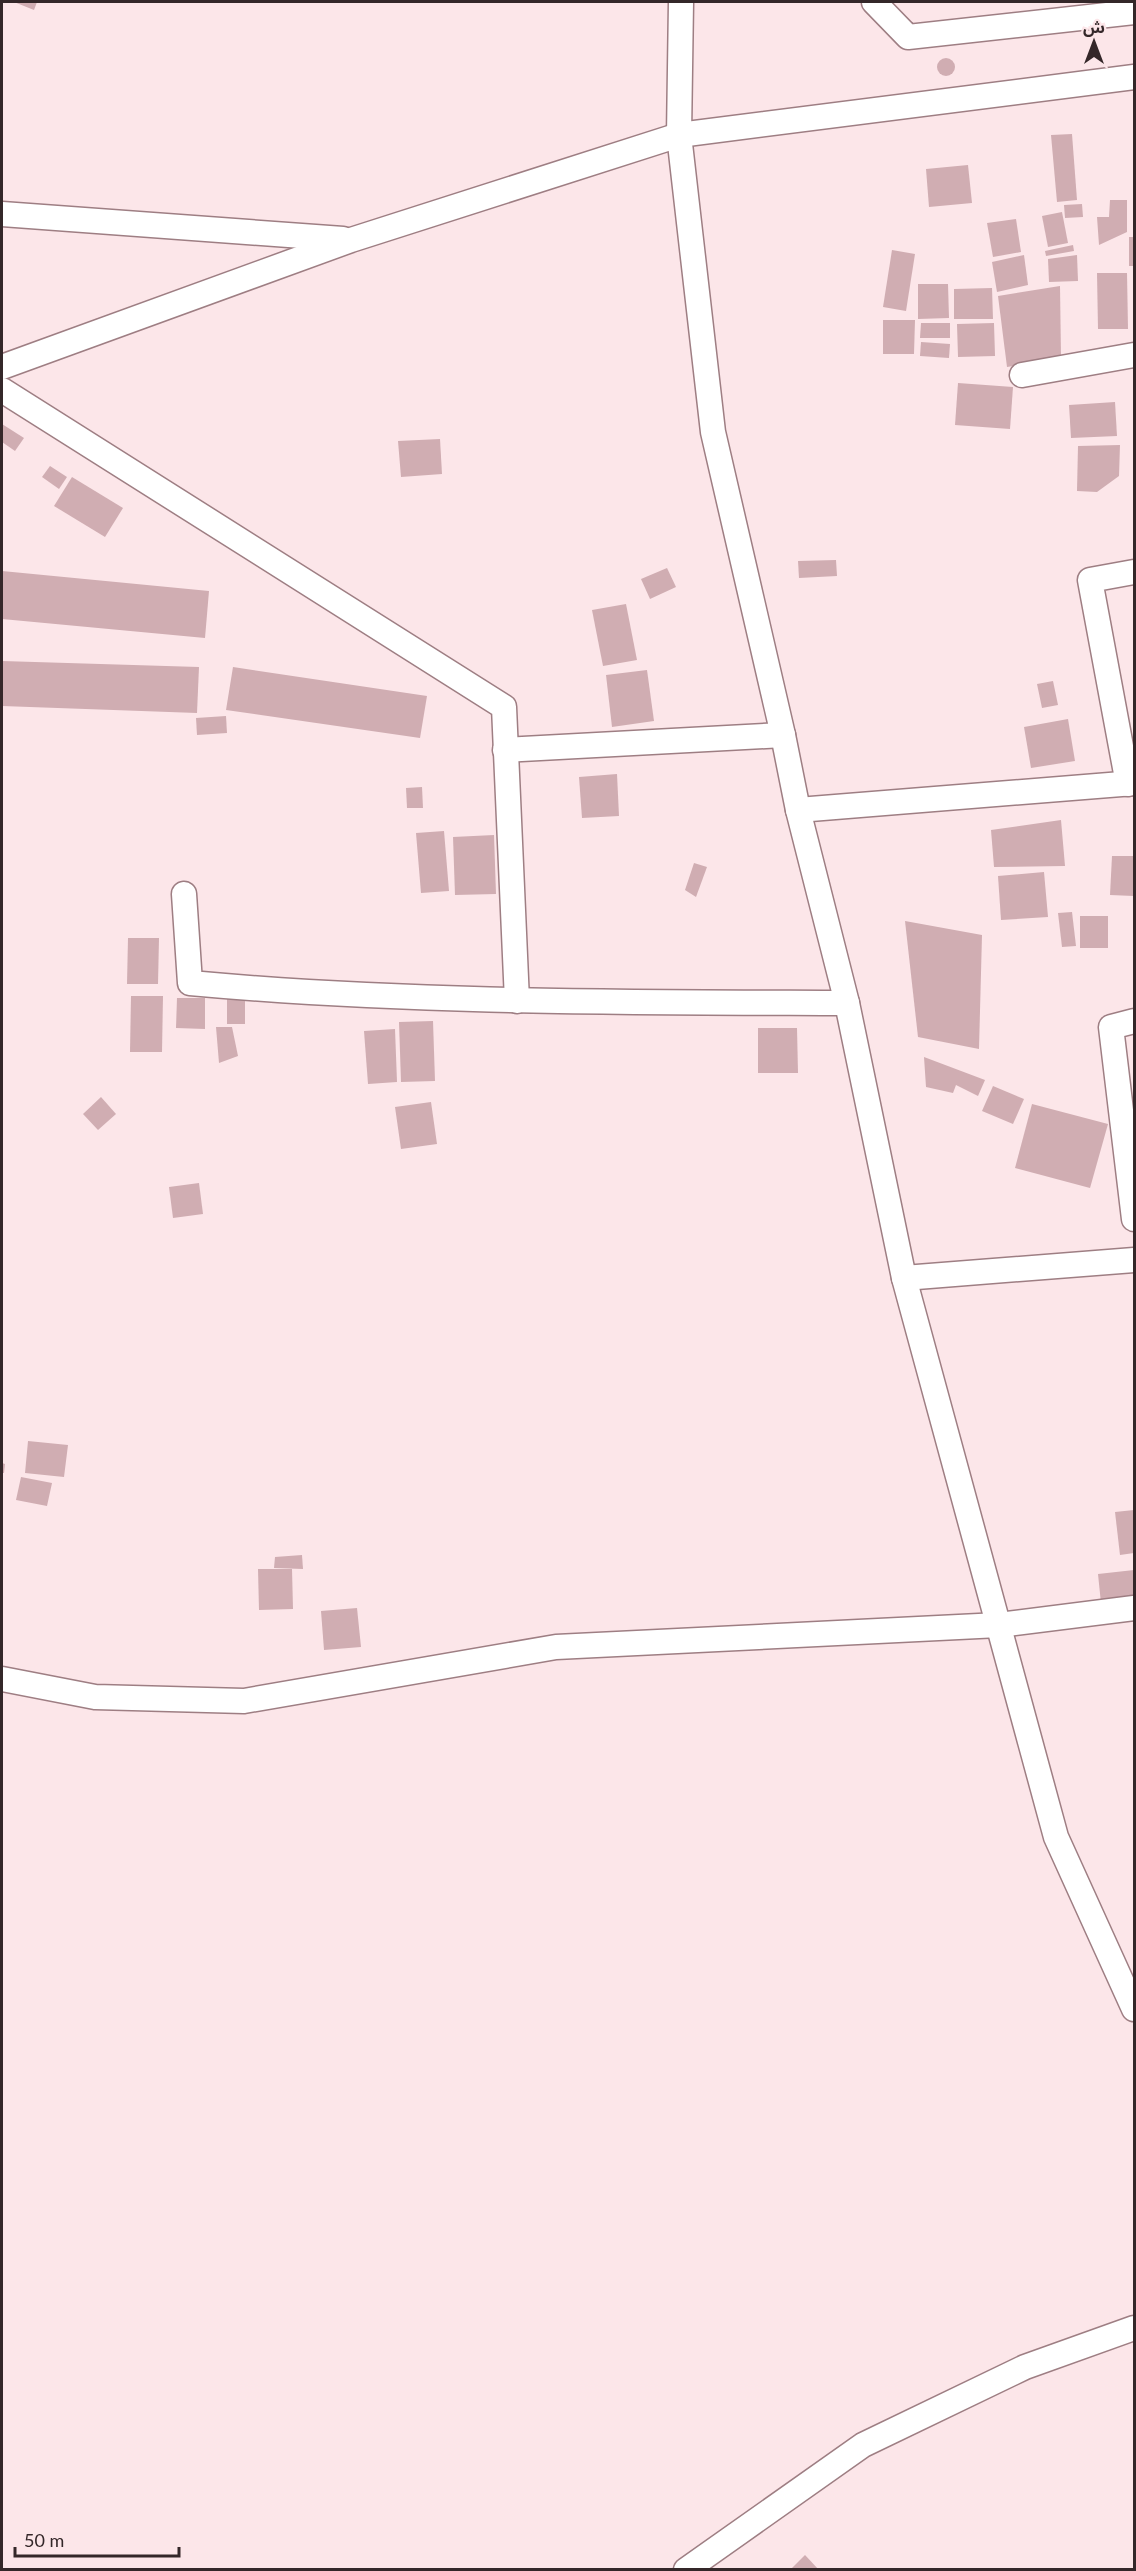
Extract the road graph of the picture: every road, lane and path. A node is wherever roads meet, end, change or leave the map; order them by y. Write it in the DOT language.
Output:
graph roads {
  1 [pos="681,2"];
  2 [pos="874,2"];
  3 [pos="1134,12"];
  4 [pos="1134,77"];
  5 [pos="678,135"];
  6 [pos="2,214"];
  7 [pos="351,240"];
  8 [pos="1134,355"];
  9 [pos="2,367"];
  10 [pos="1022,375"];
  11 [pos="2,390"];
  12 [pos="1134,572"];
  13 [pos="783,735"];
  14 [pos="506,750"];
  15 [pos="1131,784"];
  16 [pos="798,810"];
  17 [pos="184,894"];
  18 [pos="517,1001"];
  19 [pos="847,1003"];
  20 [pos="1134,1021"];
  21 [pos="1134,1219"];
  22 [pos="1134,1260"];
  23 [pos="904,1278"];
  24 [pos="1134,1608"];
  25 [pos="999,1625"];
  26 [pos="2,1679"];
  27 [pos="1134,2009"];
  28 [pos="1134,2328"];
  29 [pos="686,2570"];
  1 -- 5 [label="street"];
  2 -- 3 [label="street"];
  4 -- 5 [label="street"];
  5 -- 7 [label="street"];
  5 -- 13 [label="street"];
  6 -- 7 [label="street"];
  7 -- 9 [label="street"];
  8 -- 10 [label="street"];
  11 -- 14 [label="street"];
  12 -- 15 [label="street"];
  13 -- 14 [label="street"];
  13 -- 16 [label="street"];
  14 -- 18 [label="street"];
  15 -- 16 [label="street"];
  16 -- 19 [label="street"];
  17 -- 18 [label="street"];
  18 -- 19 [label="street"];
  19 -- 23 [label="street"];
  20 -- 21 [label="street"];
  22 -- 23 [label="street"];
  23 -- 25 [label="street"];
  24 -- 25 [label="street"];
  25 -- 26 [label="street"];
  25 -- 27 [label="street"];
  28 -- 29 [label="street"];
}
